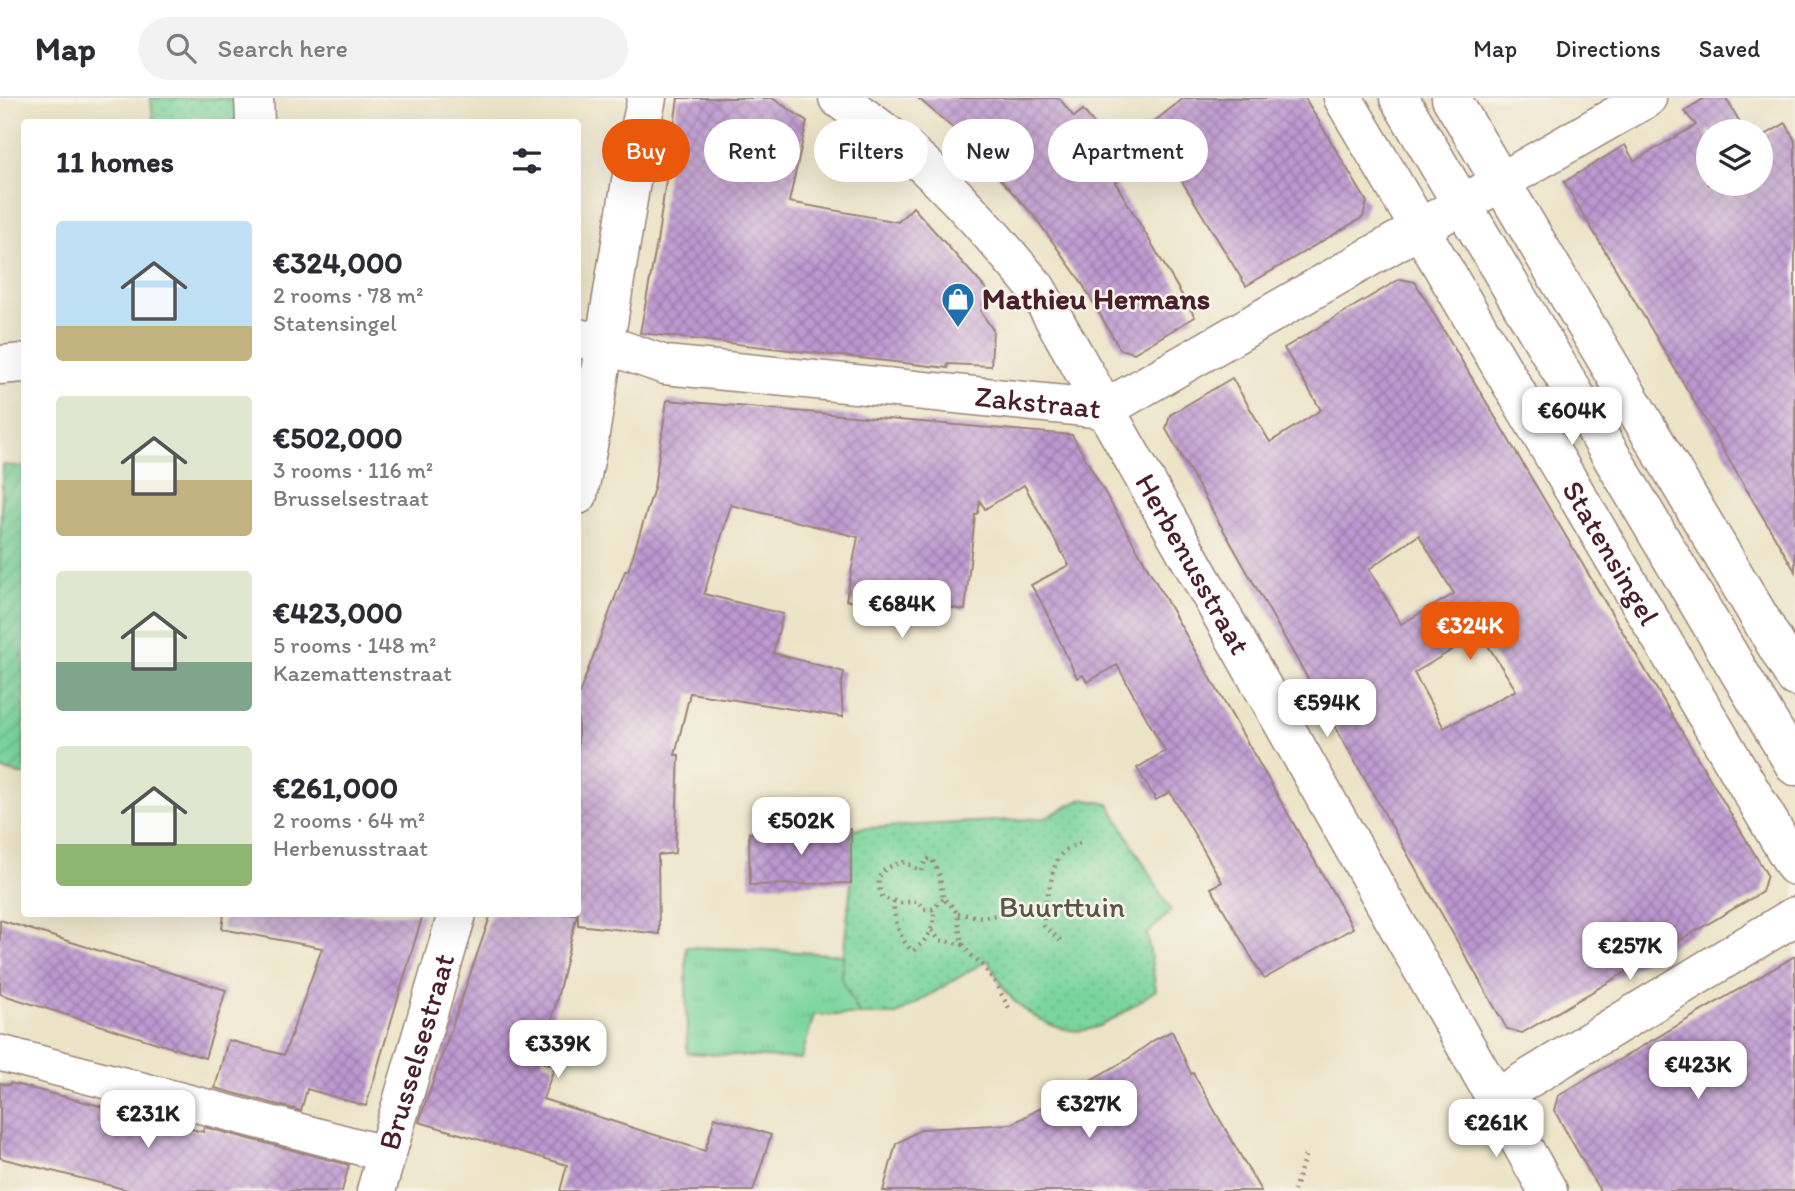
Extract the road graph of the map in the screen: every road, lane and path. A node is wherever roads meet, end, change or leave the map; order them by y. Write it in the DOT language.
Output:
graph roads {
  1 [pos="254,98"];
  2 [pos="647,98"];
  3 [pos="838,98"];
  4 [pos="1343,98"];
  5 [pos="1399,98"];
  6 [pos="1451,98"];
  7 [pos="1647,98"];
  8 [pos="255,119"];
  9 [pos="1501,182"];
  10 [pos="1462,204"];
  11 [pos="1420,228"];
  12 [pos="591,341"];
  13 [pos="21,363"];
  14 [pos="0,365"];
  15 [pos="1105,409"];
  16 [pos="581,459"];
  17 [pos="1795,677"];
  18 [pos="1795,766"];
  19 [pos="1081,843"];
  20 [pos="1795,866"];
  21 [pos="943,899"];
  22 [pos="893,901"];
  23 [pos="1044,904"];
  24 [pos="933,909"];
  25 [pos="958,914"];
  26 [pos="1795,916"];
  27 [pos="456,917"];
  28 [pos="932,930"];
  29 [pos="1062,942"];
  30 [pos="964,945"];
  31 [pos="1009,1008"];
  32 [pos="0,1053"];
  33 [pos="1495,1098"];
  34 [pos="386,1154"];
  35 [pos="1305,1156"];
  36 [pos="376,1191"];
  37 [pos="1294,1191"];
  38 [pos="1548,1191"];
  1 -- 8 [label="street"];
  2 -- 12 [label="street"];
  3 -- 15 [label="street, Herbenusstraat"];
  4 -- 11 [label="street, Statensingel"];
  5 -- 10 [label="street, Statensingel"];
  6 -- 9 [label="street"];
  7 -- 9 [label="street, Zakstraat"];
  9 -- 10 [label="street, Zakstraat"];
  9 -- 17 [label="street"];
  10 -- 11 [label="street, Zakstraat"];
  10 -- 18 [label="street, Statensingel"];
  11 -- 15 [label="street, Zakstraat"];
  11 -- 20 [label="street, Statensingel"];
  12 -- 15 [label="street, Zakstraat"];
  12 -- 16 [label="street"];
  13 -- 14 [label="street"];
  15 -- 33 [label="street, Herbenusstraat"];
  19 -- 23 [label="path"];
  21 -- 22 [label="path"];
  21 -- 24 [label="path"];
  21 -- 25 [label="path"];
  22 -- 24 [label="path"];
  22 -- 28 [label="path"];
  23 -- 25 [label="path"];
  23 -- 29 [label="path"];
  24 -- 28 [label="path"];
  25 -- 30 [label="path"];
  26 -- 33 [label="street"];
  27 -- 34 [label="street, Brusselsestraat"];
  28 -- 30 [label="path"];
  30 -- 31 [label="path"];
  32 -- 34 [label="street"];
  33 -- 38 [label="street, Herbenusstraat"];
  34 -- 36 [label="street, Brusselsestraat"];
  35 -- 37 [label="path"];
}
